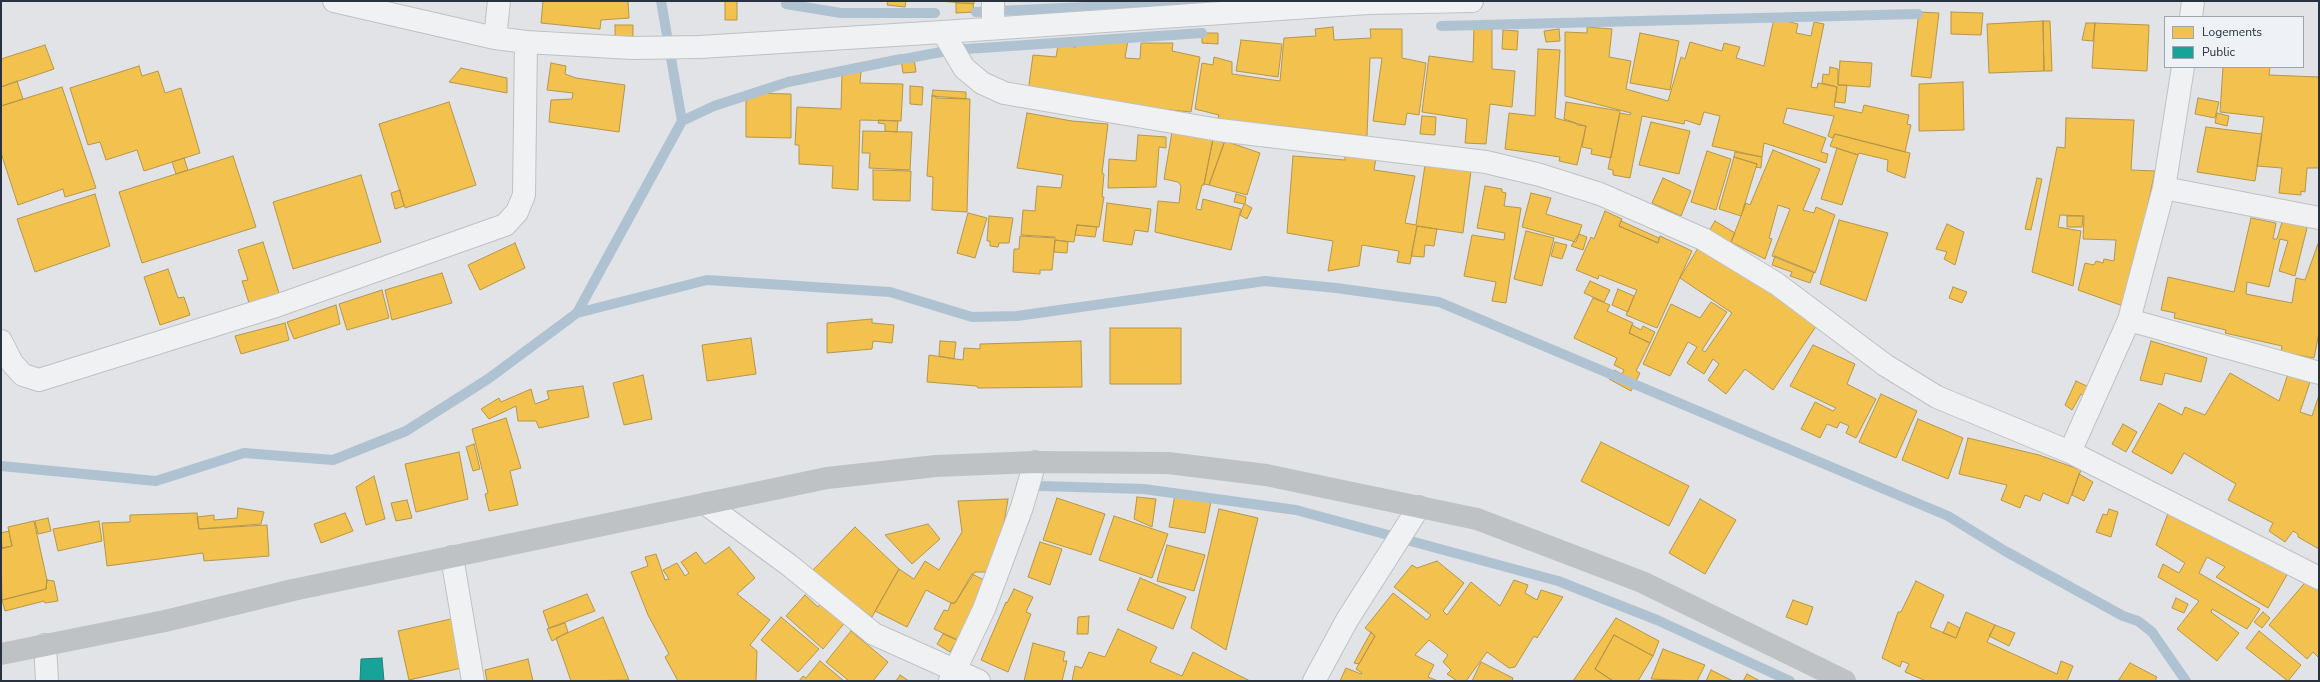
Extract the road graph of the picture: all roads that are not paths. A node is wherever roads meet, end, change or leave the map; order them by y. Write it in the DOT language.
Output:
graph roads {
  1 [pos="334,1"];
  2 [pos="499,1"];
  3 [pos="993,1"];
  4 [pos="1472,1"];
  5 [pos="2193,1"];
  6 [pos="1368,2"];
  7 [pos="2191,16"];
  8 [pos="992,28"];
  9 [pos="943,32"];
  10 [pos="495,38"];
  11 [pos="526,42"];
  12 [pos="2183,68"];
  13 [pos="2164,188"];
  14 [pos="2319,218"];
  15 [pos="2129,320"];
  16 [pos="1,341"];
  17 [pos="2319,373"];
  18 [pos="2070,452"];
  19 [pos="1035,462"];
  20 [pos="706,504"];
  21 [pos="1419,507"];
  22 [pos="452,557"];
  23 [pos="2319,578"];
  24 [pos="44,645"];
  25 [pos="1,654"];
  26 [pos="953,676"];
  27 [pos="47,681"];
  28 [pos="474,681"];
  29 [pos="979,681"];
  30 [pos="1314,681"];
  31 [pos="1845,681"];
  1 -- 10 [label="street"];
  2 -- 10 [label="street"];
  3 -- 8 [label="street"];
  4 -- 6 [label="street"];
  5 -- 7 [label="street"];
  6 -- 8 [label="street"];
  8 -- 9 [label="street"];
  9 -- 11 [label="street"];
  9 -- 18 [label="street"];
  10 -- 11 [label="street"];
  11 -- 16 [label="street"];
  12 -- 13 [label="street"];
  13 -- 14 [label="street"];
  13 -- 15 [label="street"];
  15 -- 17 [label="street"];
  15 -- 18 [label="street"];
  18 -- 23 [label="street"];
  19 -- 20 [label="main road"];
  19 -- 21 [label="main road"];
  19 -- 26 [label="street"];
  20 -- 22 [label="main road"];
  20 -- 26 [label="street"];
  21 -- 30 [label="street"];
  21 -- 31 [label="main road"];
  22 -- 24 [label="main road"];
  22 -- 28 [label="street"];
  24 -- 25 [label="main road"];
  24 -- 27 [label="street"];
  26 -- 29 [label="street"];
}
